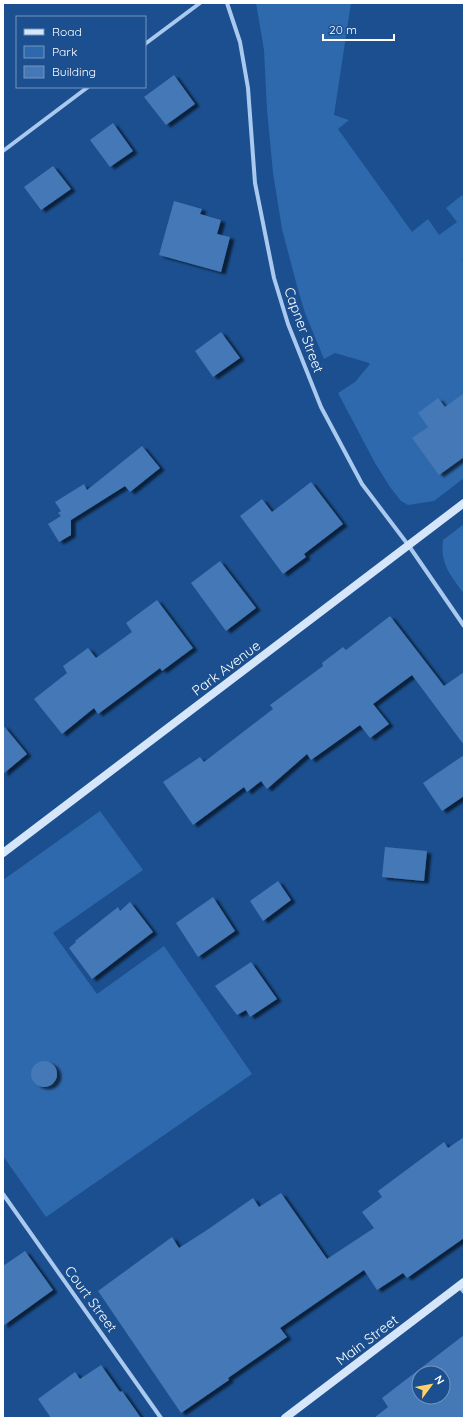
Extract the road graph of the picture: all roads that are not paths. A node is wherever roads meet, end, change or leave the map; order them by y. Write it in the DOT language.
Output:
graph roads {
  1 [pos="200,3"];
  2 [pos="227,3"];
  3 [pos="146,43"];
  4 [pos="87,88"];
  5 [pos="3,151"];
  6 [pos="464,503"];
  7 [pos="408,546"];
  8 [pos="464,626"];
  9 [pos="3,852"];
  10 [pos="3,1194"];
  11 [pos="462,1287"];
  12 [pos="161,1418"];
  13 [pos="285,1418"];
  1 -- 3 [label="street"];
  2 -- 7 [label="street, Capner Street"];
  4 -- 5 [label="street"];
  6 -- 7 [label="street, Park Avenue"];
  7 -- 8 [label="street, Capner Street"];
  7 -- 9 [label="street, Park Avenue"];
  10 -- 12 [label="street, Court Street"];
  11 -- 13 [label="street, Main Street"];
}
